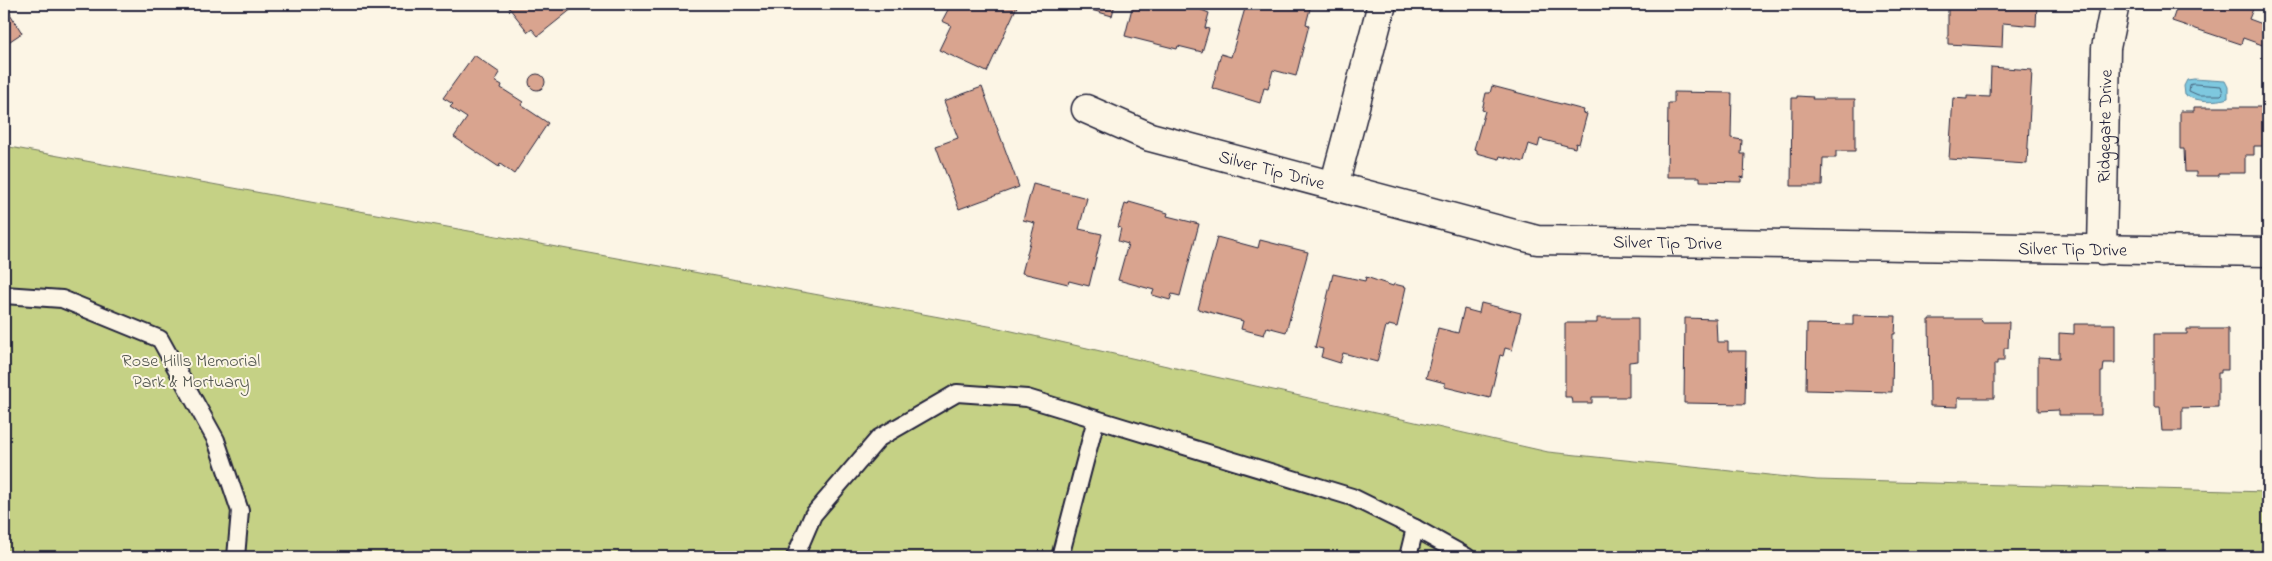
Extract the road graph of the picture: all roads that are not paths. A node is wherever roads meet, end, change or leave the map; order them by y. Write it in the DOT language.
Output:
graph roads {
  1 [pos="1382,4"];
  2 [pos="2115,4"];
  3 [pos="1086,109"];
  4 [pos="1334,186"];
  5 [pos="2102,250"];
  6 [pos="2268,252"];
  7 [pos="4,295"];
  8 [pos="1096,419"];
  9 [pos="1415,528"];
  10 [pos="236,557"];
  11 [pos="795,557"];
  12 [pos="1060,557"];
  13 [pos="1408,557"];
  14 [pos="1467,557"];
  1 -- 4 [label="street"];
  2 -- 5 [label="street, Ridgegate Drive"];
  3 -- 4 [label="street, Silver Tip Drive"];
  4 -- 5 [label="street, Silver Tip Drive"];
  5 -- 6 [label="street, Silver Tip Drive"];
  7 -- 10 [label="lane"];
  8 -- 9 [label="lane"];
  8 -- 11 [label="lane"];
  8 -- 12 [label="lane"];
  9 -- 13 [label="lane"];
  9 -- 14 [label="lane"];
}
